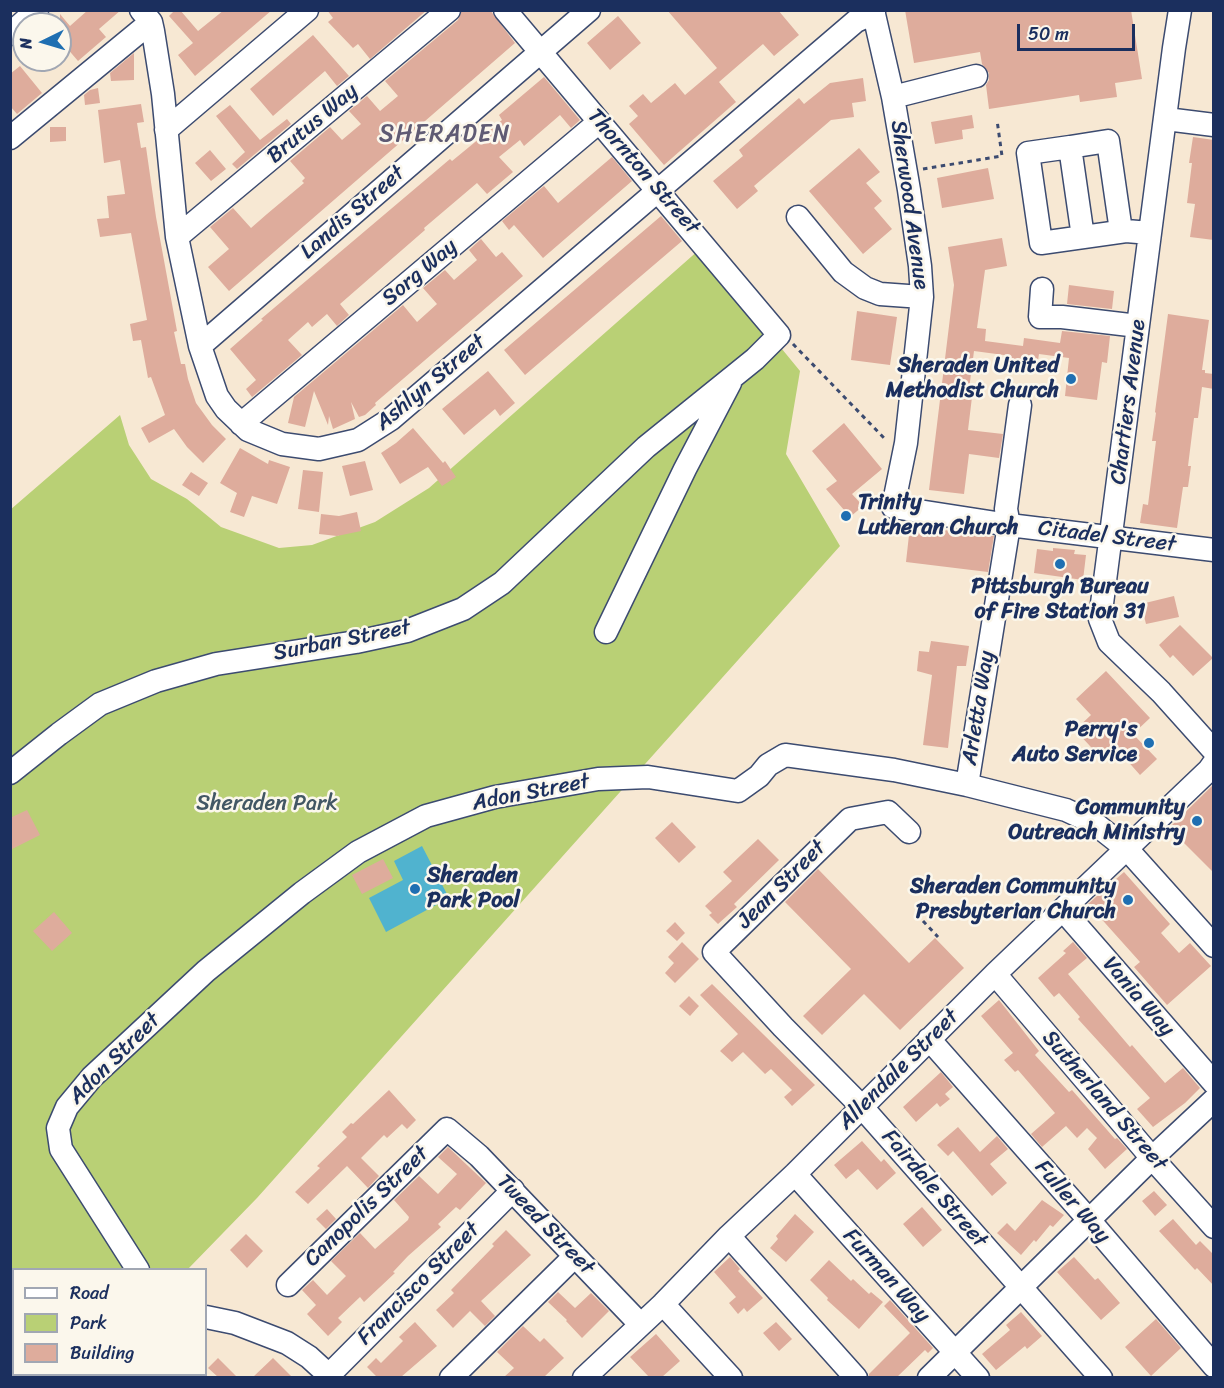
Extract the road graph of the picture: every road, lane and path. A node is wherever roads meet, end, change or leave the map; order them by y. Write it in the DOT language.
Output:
graph roads {
  1 [pos="307,10"];
  2 [pos="449,10"];
  3 [pos="505,10"];
  4 [pos="589,10"];
  5 [pos="1180,10"];
  6 [pos="873,12"];
  7 [pos="146,16"];
  8 [pos="540,52"];
  9 [pos="976,76"];
  10 [pos="893,97"];
  11 [pos="1166,119"];
  12 [pos="997,120"];
  13 [pos="599,122"];
  14 [pos="1214,125"];
  15 [pos="166,130"];
  16 [pos="10,138"];
  17 [pos="1070,147"];
  18 [pos="906,172"];
  19 [pos="658,189"];
  20 [pos="798,217"];
  21 [pos="1121,231"];
  22 [pos="1150,233"];
  23 [pos="177,237"];
  24 [pos="1083,237"];
  25 [pos="1042,289"];
  26 [pos="922,297"];
  27 [pos="1138,326"];
  28 [pos="779,335"];
  29 [pos="200,346"];
  30 [pos="735,374"];
  31 [pos="1020,405"];
  32 [pos="242,424"];
  33 [pos="884,438"];
  34 [pos="893,507"];
  35 [pos="1009,525"];
  36 [pos="1111,538"];
  37 [pos="1214,550"];
  38 [pos="606,632"];
  39 [pos="1214,751"];
  40 [pos="1214,763"];
  41 [pos="10,773"];
  42 [pos="967,785"];
  43 [pos="909,832"];
  44 [pos="1127,849"];
  45 [pos="1063,910"];
  46 [pos="922,921"];
  47 [pos="938,937"];
  48 [pos="1214,946"];
  49 [pos="714,952"];
  50 [pos="995,974"];
  51 [pos="929,1039"];
  52 [pos="1214,1083"];
  53 [pos="1214,1100"];
  54 [pos="861,1106"];
  55 [pos="447,1129"];
  56 [pos="1152,1158"];
  57 [pos="795,1174"];
  58 [pos="513,1190"];
  59 [pos="1089,1220"];
  60 [pos="1214,1227"];
  61 [pos="729,1236"];
  62 [pos="575,1256"];
  63 [pos="137,1268"];
  64 [pos="288,1285"];
  65 [pos="1020,1287"];
  66 [pos="663,1304"];
  67 [pos="207,1317"];
  68 [pos="640,1324"];
  69 [pos="955,1352"];
  70 [pos="1214,1366"];
  71 [pos="594,1374"];
  72 [pos="329,1376"];
  73 [pos="451,1377"];
  74 [pos="730,1377"];
  75 [pos="856,1377"];
  76 [pos="929,1377"];
  77 [pos="978,1377"];
  78 [pos="1101,1377"];
  1 -- 15 [label="street"];
  2 -- 23 [label="street, Brutus Way"];
  3 -- 8 [label="street, Thornton Street"];
  4 -- 8 [label="street, Landis Street"];
  5 -- 11 [label="street, Chartiers Avenue"];
  6 -- 10 [label="street, Sherwood Avenue"];
  6 -- 19 [label="street, Ashlyn Street"];
  7 -- 15 [label="street, Ashlyn Street"];
  7 -- 16 [label="street"];
  8 -- 13 [label="street, Thornton Street"];
  8 -- 29 [label="street, Landis Street"];
  9 -- 10 [label="street"];
  10 -- 18 [label="street, Sherwood Avenue"];
  11 -- 14 [label="street"];
  11 -- 22 [label="street, Chartiers Avenue"];
  12 -- 18 [label="path"];
  13 -- 19 [label="street, Thornton Street"];
  13 -- 32 [label="street, Sorg Way"];
  15 -- 23 [label="street, Ashlyn Street"];
  17 -- 21 [label="street"];
  17 -- 24 [label="street"];
  17 -- 24 [label="street"];
  18 -- 26 [label="street, Sherwood Avenue"];
  19 -- 28 [label="street, Thornton Street"];
  19 -- 32 [label="street, Ashlyn Street"];
  20 -- 26 [label="street"];
  21 -- 22 [label="street"];
  21 -- 24 [label="street"];
  22 -- 27 [label="street, Chartiers Avenue"];
  23 -- 29 [label="street, Ashlyn Street"];
  25 -- 27 [label="street"];
  26 -- 34 [label="street, Sherwood Avenue"];
  27 -- 36 [label="street, Chartiers Avenue"];
  28 -- 30 [label="street, Surban Street"];
  28 -- 33 [label="path"];
  29 -- 32 [label="street, Ashlyn Street"];
  30 -- 38 [label="street"];
  30 -- 41 [label="street, Surban Street"];
  31 -- 35 [label="street, Arletta Way"];
  34 -- 35 [label="street, Citadel Street"];
  35 -- 36 [label="street, Citadel Street"];
  35 -- 42 [label="street, Arletta Way"];
  36 -- 37 [label="street, Citadel Street"];
  36 -- 39 [label="street, Chartiers Avenue"];
  40 -- 44 [label="street, Allendale Street"];
  42 -- 44 [label="street, Adon Street"];
  42 -- 63 [label="street, Adon Street"];
  43 -- 49 [label="street, Jean Street"];
  44 -- 45 [label="street, Allendale Street"];
  44 -- 48 [label="street, Adon Street"];
  45 -- 50 [label="street, Allendale Street"];
  45 -- 52 [label="street, Vania Way"];
  46 -- 47 [label="path"];
  49 -- 54 [label="street, Fairdale Street"];
  50 -- 51 [label="street, Allendale Street"];
  50 -- 56 [label="street, Sutherland Street"];
  51 -- 54 [label="street, Allendale Street"];
  51 -- 59 [label="street, Fuller Way"];
  53 -- 56 [label="street"];
  54 -- 57 [label="street, Allendale Street"];
  54 -- 65 [label="street, Fairdale Street"];
  55 -- 58 [label="street, Tweed Street"];
  55 -- 64 [label="street, Canopolis Street"];
  56 -- 59 [label="street"];
  56 -- 60 [label="street, Sutherland Street"];
  57 -- 61 [label="street, Allendale Street"];
  57 -- 69 [label="street, Furman Way"];
  58 -- 62 [label="street, Tweed Street"];
  58 -- 72 [label="street, Francisco Street"];
  59 -- 65 [label="street"];
  59 -- 70 [label="street, Fuller Way"];
  61 -- 66 [label="street, Allendale Street"];
  61 -- 75 [label="street"];
  62 -- 68 [label="street, Tweed Street"];
  62 -- 73 [label="street"];
  65 -- 69 [label="street"];
  65 -- 78 [label="street, Fairdale Street"];
  66 -- 68 [label="street, Allendale Street"];
  66 -- 74 [label="street"];
  67 -- 72 [label="street"];
  68 -- 71 [label="street, Allendale Street"];
  69 -- 76 [label="street"];
  69 -- 77 [label="street, Furman Way"];
}
